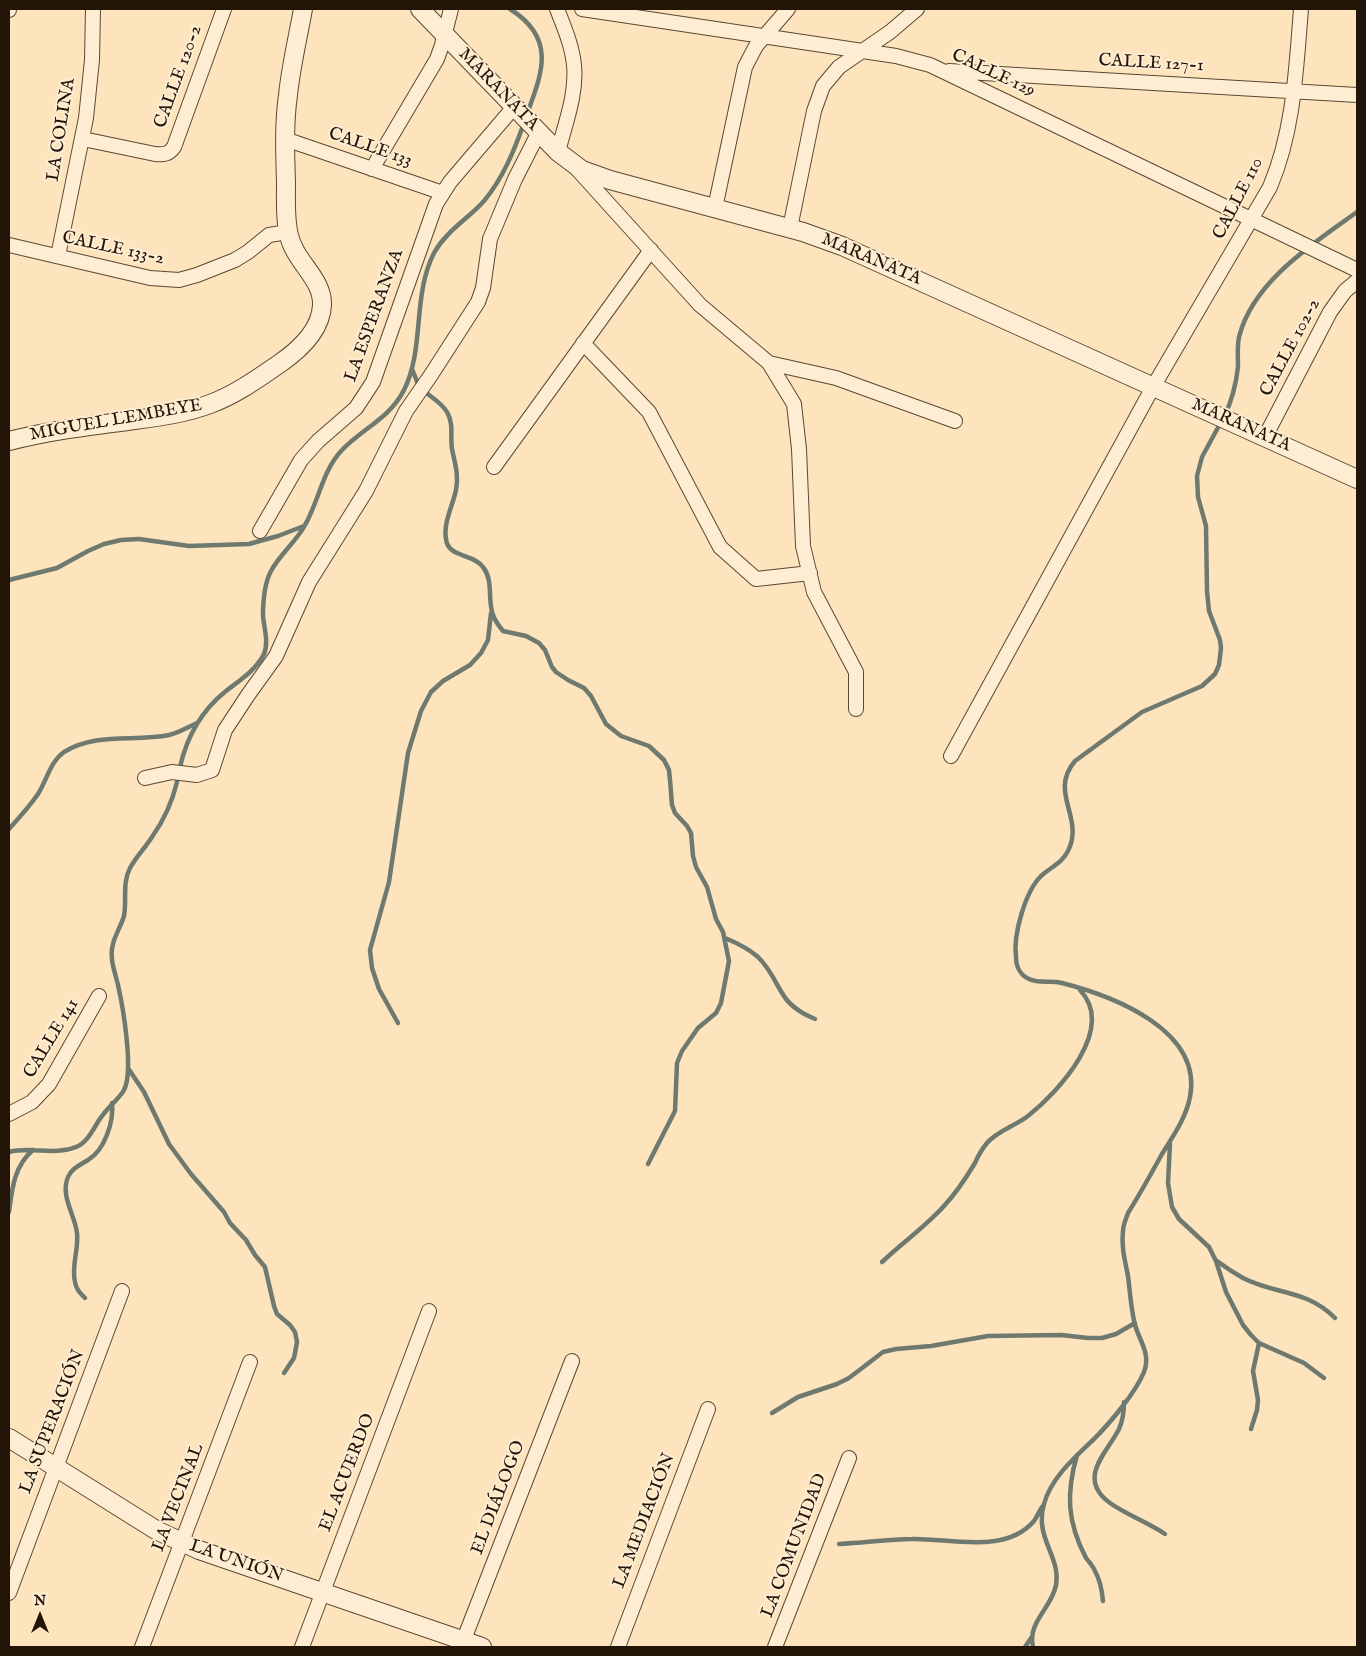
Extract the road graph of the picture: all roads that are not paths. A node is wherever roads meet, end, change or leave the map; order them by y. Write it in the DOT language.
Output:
graph roads {
  1 [pos="93,9"];
  2 [pos="224,9"];
  3 [pos="303,9"];
  4 [pos="420,9"];
  5 [pos="451,9"];
  6 [pos="557,9"];
  7 [pos="582,9"];
  8 [pos="788,9"];
  9 [pos="917,9"];
  10 [pos="1300,9"];
  11 [pos="444,34"];
  12 [pos="764,36"];
  13 [pos="862,51"];
  14 [pos="942,70"];
  15 [pos="1294,92"];
  16 [pos="1357,95"];
  17 [pos="514,106"];
  18 [pos="539,132"];
  19 [pos="82,139"];
  20 [pos="285,139"];
  21 [pos="558,152"];
  22 [pos="574,165"];
  23 [pos="372,168"];
  24 [pos="443,193"];
  25 [pos="715,208"];
  26 [pos="1252,219"];
  27 [pos="790,228"];
  28 [pos="288,232"];
  29 [pos="9,245"];
  30 [pos="651,250"];
  31 [pos="58,256"];
  32 [pos="1357,270"];
  33 [pos="1357,281"];
  34 [pos="583,343"];
  35 [pos="769,363"];
  36 [pos="1154,387"];
  37 [pos="955,421"];
  38 [pos="1265,437"];
  39 [pos="9,441"];
  40 [pos="494,467"];
  41 [pos="1357,479"];
  42 [pos="260,531"];
  43 [pos="810,573"];
  44 [pos="856,709"];
  45 [pos="951,756"];
  46 [pos="145,778"];
  47 [pos="99,996"];
  48 [pos="9,1114"];
  49 [pos="122,1291"];
  50 [pos="429,1312"];
  51 [pos="572,1361"];
  52 [pos="250,1362"];
  53 [pos="708,1409"];
  54 [pos="9,1438"];
  55 [pos="849,1458"];
  56 [pos="56,1468"];
  57 [pos="182,1543"];
  58 [pos="323,1592"];
  59 [pos="9,1593"];
  60 [pos="462,1644"];
  61 [pos="142,1647"];
  62 [pos="302,1647"];
  63 [pos="482,1647"];
  64 [pos="618,1647"];
  65 [pos="775,1647"];
  1 -- 19 [label="street, LA COLINA"];
  2 -- 19 [label="street, CALLE 120-2"];
  3 -- 20 [label="street, MIGUEL LEMBEYE"];
  4 -- 11 [label="street, MARANATA"];
  5 -- 11 [label="street"];
  6 -- 21 [label="street"];
  7 -- 12 [label="street, CALLE 129"];
  8 -- 12 [label="street"];
  9 -- 13 [label="street"];
  10 -- 15 [label="street, CALLE 110"];
  11 -- 17 [label="street, MARANATA"];
  11 -- 23 [label="street"];
  12 -- 13 [label="street, CALLE 129"];
  12 -- 25 [label="street"];
  13 -- 14 [label="street, CALLE 129"];
  13 -- 27 [label="street"];
  14 -- 15 [label="street, CALLE 127-1"];
  14 -- 26 [label="street, CALLE 129"];
  15 -- 16 [label="street, CALLE 127-1"];
  15 -- 26 [label="street, CALLE 110"];
  17 -- 18 [label="street, MARANATA"];
  17 -- 24 [label="street, LA ESPERANZA"];
  18 -- 21 [label="street, MARANATA"];
  18 -- 46 [label="street"];
  19 -- 31 [label="street, LA COLINA"];
  20 -- 23 [label="street, CALLE 133"];
  20 -- 28 [label="street, MIGUEL LEMBEYE"];
  21 -- 22 [label="street, MARANATA"];
  22 -- 25 [label="street, MARANATA"];
  22 -- 30 [label="street"];
  23 -- 24 [label="street, CALLE 133"];
  24 -- 42 [label="street, LA ESPERANZA"];
  25 -- 27 [label="street, MARANATA"];
  26 -- 32 [label="street, CALLE 129"];
  26 -- 36 [label="street, CALLE 110"];
  27 -- 36 [label="street, MARANATA"];
  28 -- 31 [label="street, CALLE 133-2"];
  28 -- 39 [label="street, MIGUEL LEMBEYE"];
  29 -- 31 [label="street, CALLE 133-2"];
  30 -- 34 [label="street"];
  30 -- 35 [label="street"];
  33 -- 38 [label="street, CALLE 102-2"];
  34 -- 40 [label="street"];
  34 -- 43 [label="street"];
  35 -- 37 [label="street"];
  35 -- 43 [label="street"];
  36 -- 38 [label="street, MARANATA"];
  36 -- 45 [label="street, CALLE 110"];
  38 -- 41 [label="street, MARANATA"];
  43 -- 44 [label="street"];
  47 -- 48 [label="street, CALLE 141"];
  49 -- 56 [label="street, LA SUPERACIÓN"];
  50 -- 58 [label="street, EL ACUERDO"];
  51 -- 60 [label="street, EL DIÁLOGO"];
  52 -- 57 [label="street, LA VECINAL"];
  53 -- 64 [label="street, LA MEDIACIÓN"];
  54 -- 56 [label="street, LA UNIÓN"];
  55 -- 65 [label="street, LA COMUNIDAD"];
  56 -- 57 [label="street, LA UNIÓN"];
  56 -- 59 [label="street, LA SUPERACIÓN"];
  57 -- 58 [label="street, LA UNIÓN"];
  57 -- 61 [label="street, LA VECINAL"];
  58 -- 60 [label="street, LA UNIÓN"];
  58 -- 62 [label="street, EL ACUERDO"];
  60 -- 63 [label="street, LA UNIÓN"];
}
